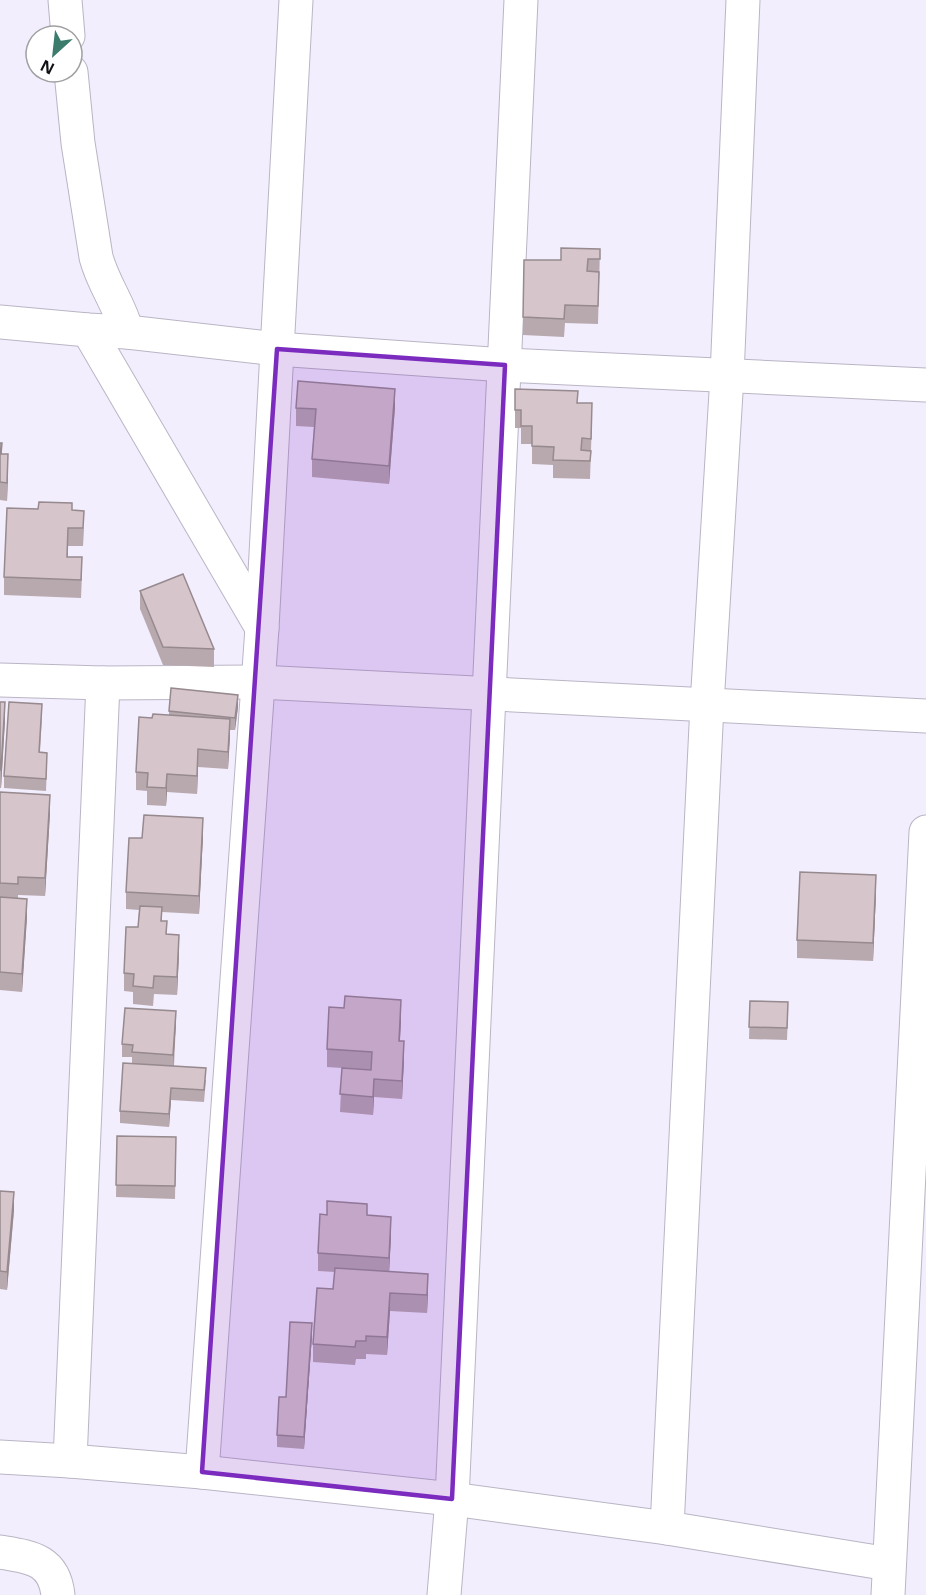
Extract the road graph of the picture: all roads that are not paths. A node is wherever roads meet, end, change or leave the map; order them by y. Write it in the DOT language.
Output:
graph roads {
  1 [pos="65,0"];
  2 [pos="296,0"];
  3 [pos="521,0"];
  4 [pos="742,0"];
  5 [pos="67,24"];
  6 [pos="73,84"];
  7 [pos="0,322"];
  8 [pos="88,330"];
  9 [pos="128,332"];
  10 [pos="277,349"];
  11 [pos="505,365"];
  12 [pos="727,376"];
  13 [pos="926,385"];
  14 [pos="262,628"];
  15 [pos="0,680"];
  16 [pos="259,682"];
  17 [pos="103,683"];
  18 [pos="489,694"];
  19 [pos="707,705"];
  20 [pos="926,716"];
  21 [pos="926,832"];
  22 [pos="0,1457"];
  23 [pos="70,1461"];
  24 [pos="202,1472"];
  25 [pos="452,1499"];
  26 [pos="667,1528"];
  27 [pos="0,1552"];
  28 [pos="889,1579"];
  29 [pos="58,1595"];
  30 [pos="444,1595"];
  1 -- 5 [label="street"];
  2 -- 10 [label="street"];
  3 -- 11 [label="street"];
  4 -- 12 [label="street"];
  6 -- 9 [label="street"];
  7 -- 8 [label="street"];
  8 -- 9 [label="street"];
  8 -- 14 [label="street"];
  9 -- 10 [label="street"];
  10 -- 11 [label="street"];
  10 -- 14 [label="street"];
  11 -- 12 [label="street"];
  11 -- 18 [label="street"];
  12 -- 13 [label="street"];
  12 -- 19 [label="street"];
  14 -- 16 [label="street"];
  15 -- 17 [label="street"];
  16 -- 17 [label="street"];
  16 -- 18 [label="street"];
  16 -- 24 [label="street"];
  17 -- 23 [label="street"];
  18 -- 19 [label="street"];
  18 -- 25 [label="street"];
  19 -- 20 [label="street"];
  19 -- 26 [label="street"];
  21 -- 28 [label="street"];
  22 -- 23 [label="street"];
  23 -- 24 [label="street"];
  24 -- 25 [label="street"];
  25 -- 26 [label="street"];
  25 -- 30 [label="street"];
  26 -- 28 [label="street"];
  27 -- 29 [label="street"];
}
